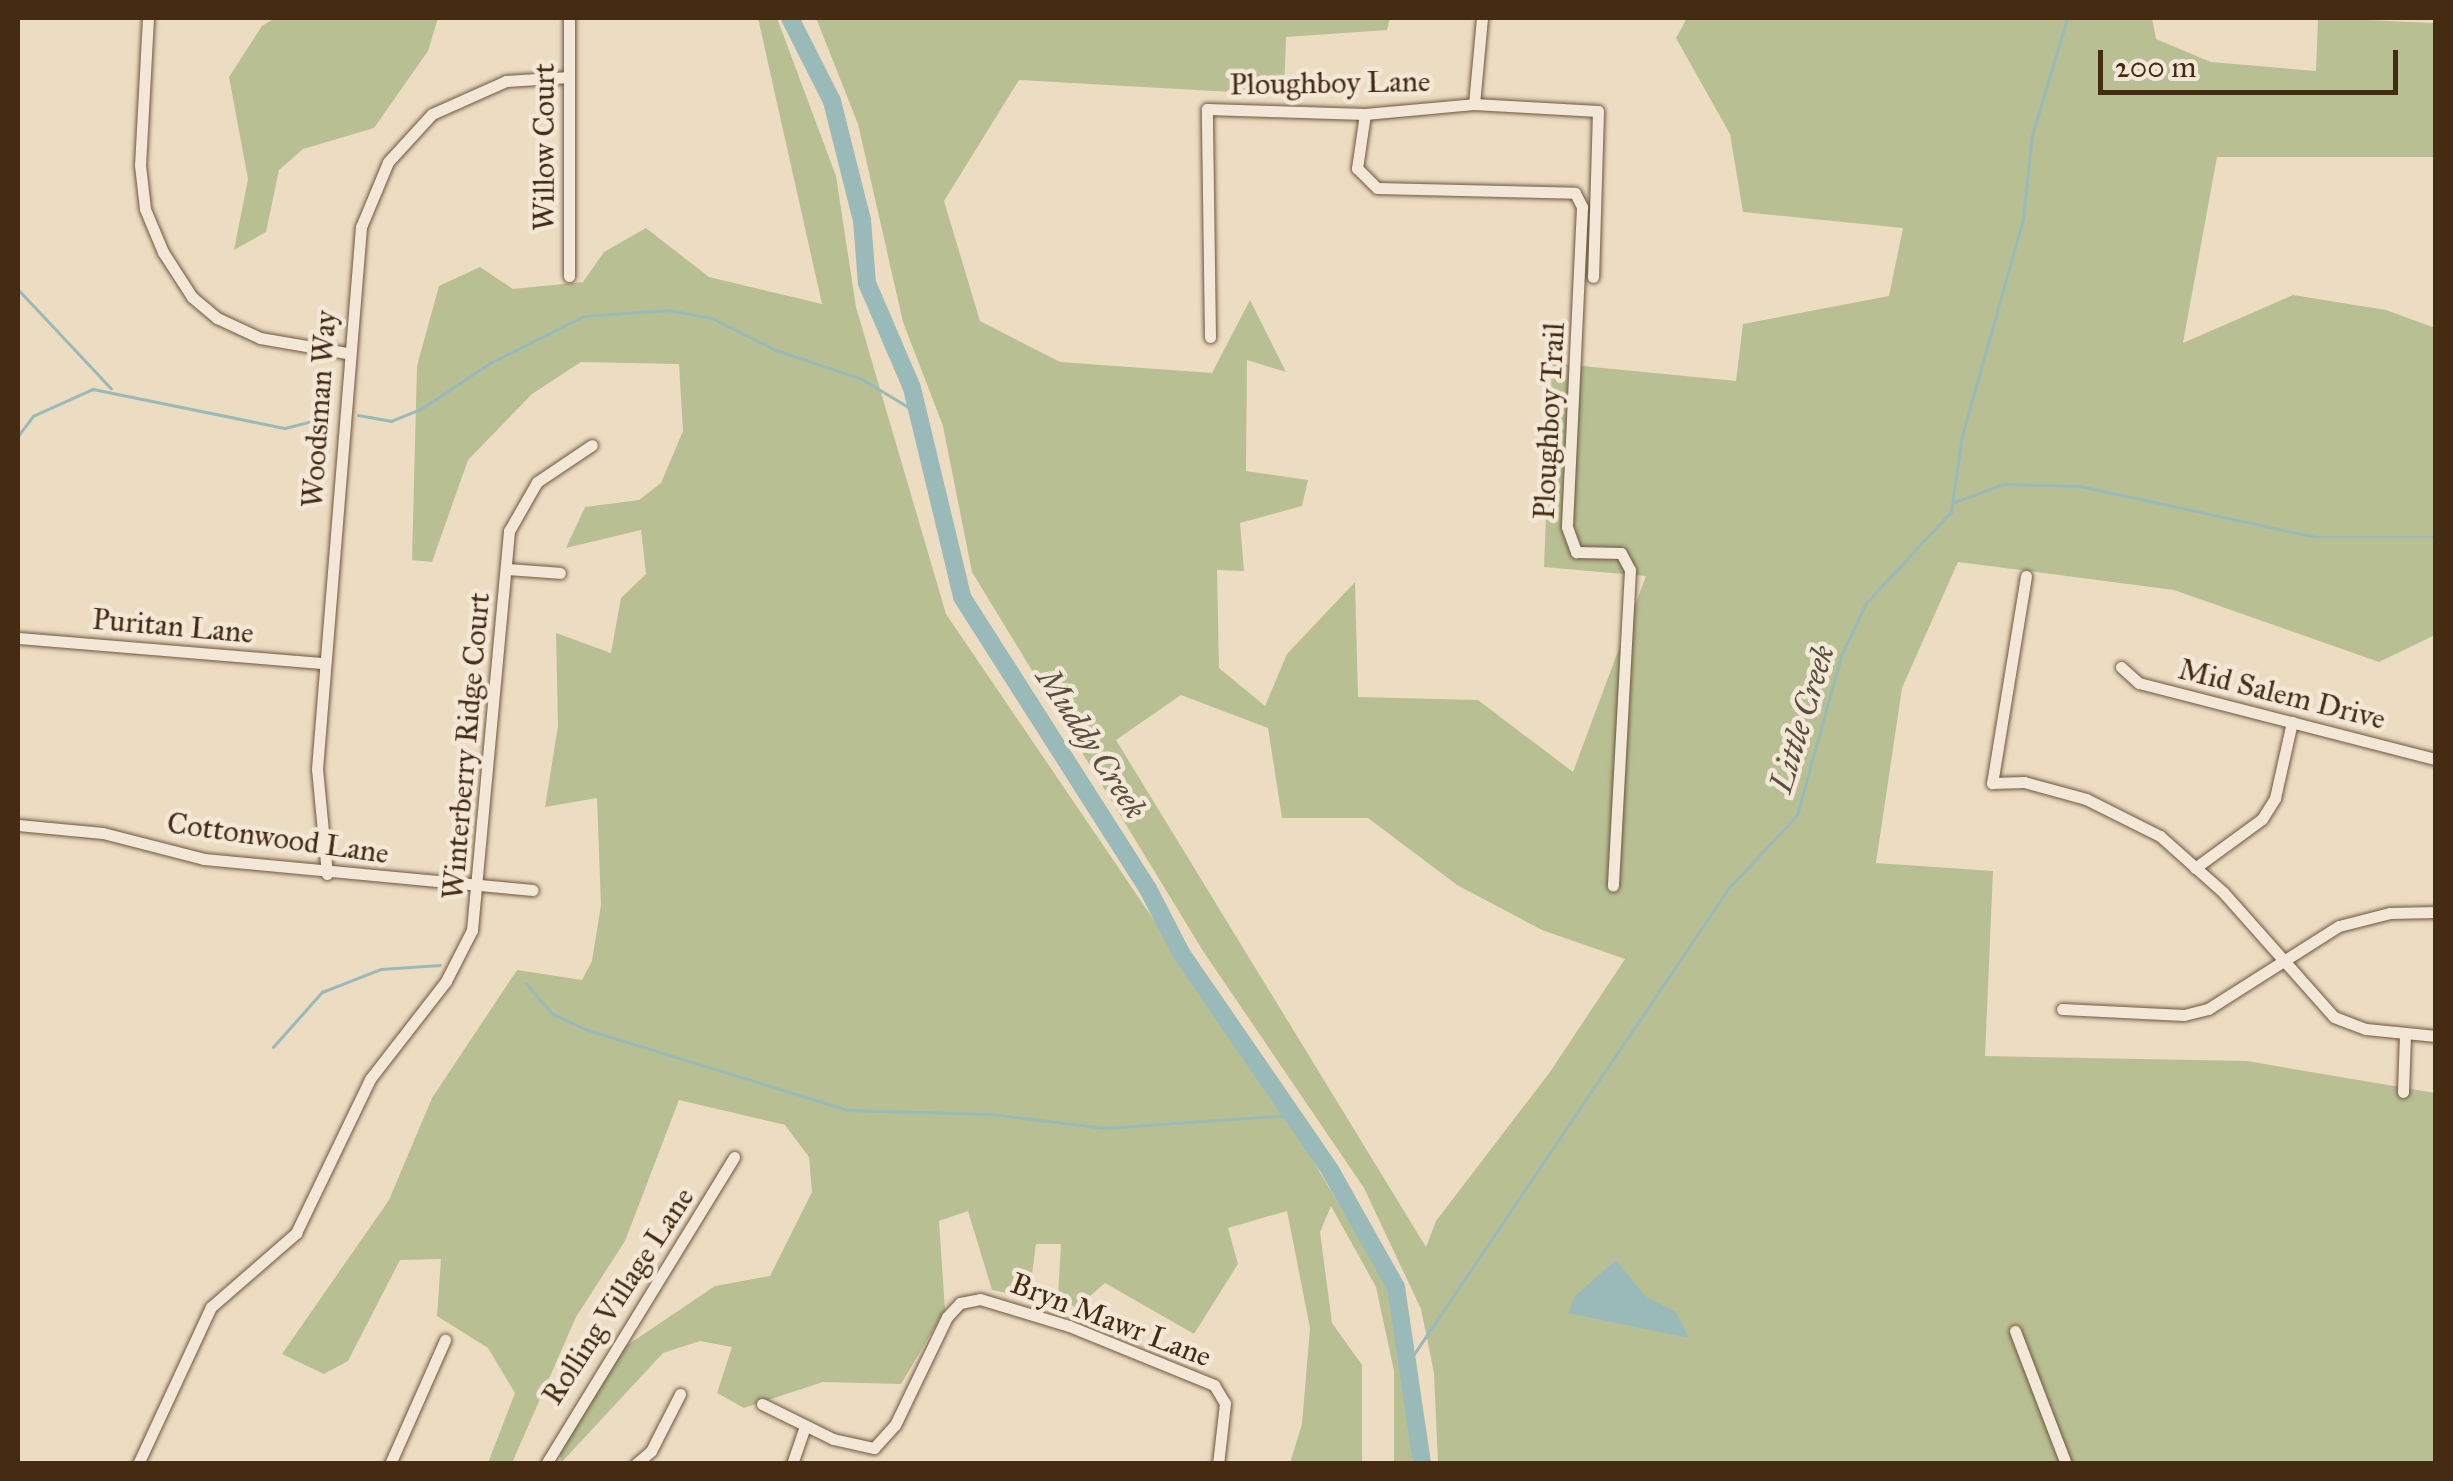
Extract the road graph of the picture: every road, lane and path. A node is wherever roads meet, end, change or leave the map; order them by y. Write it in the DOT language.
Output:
graph roads {
  1 [pos="148,18"];
  2 [pos="569,18"];
  3 [pos="1482,18"];
  4 [pos="569,77"];
  5 [pos="1474,104"];
  6 [pos="1366,114"];
  7 [pos="568,276"];
  8 [pos="1594,276"];
  9 [pos="1210,337"];
  10 [pos="348,354"];
  11 [pos="592,445"];
  12 [pos="506,569"];
  13 [pos="560,573"];
  14 [pos="2026,576"];
  15 [pos="18,638"];
  16 [pos="324,664"];
  17 [pos="2121,668"];
  18 [pos="2292,722"];
  19 [pos="2436,759"];
  20 [pos="18,825"];
  21 [pos="2195,868"];
  22 [pos="327,874"];
  23 [pos="481,886"];
  24 [pos="1613,886"];
  25 [pos="533,890"];
  26 [pos="2436,912"];
  27 [pos="2282,964"];
  28 [pos="2062,1009"];
  29 [pos="2405,1034"];
  30 [pos="2436,1036"];
  31 [pos="2403,1092"];
  32 [pos="734,1157"];
  33 [pos="2015,1331"];
  34 [pos="444,1340"];
  35 [pos="680,1394"];
  36 [pos="762,1404"];
  37 [pos="805,1426"];
  38 [pos="138,1464"];
  39 [pos="390,1464"];
  40 [pos="546,1464"];
  41 [pos="636,1464"];
  42 [pos="792,1464"];
  43 [pos="1218,1464"];
  44 [pos="2066,1464"];
  1 -- 10 [label="street"];
  2 -- 4 [label="street, Willow Court"];
  3 -- 5 [label="street, Ploughboy Lane"];
  4 -- 7 [label="street, Willow Court"];
  4 -- 10 [label="street, Woodsman Way"];
  5 -- 6 [label="street, Ploughboy Lane"];
  5 -- 8 [label="street"];
  6 -- 9 [label="street, Ploughboy Lane"];
  6 -- 24 [label="street, Ploughboy Trail"];
  10 -- 16 [label="street, Woodsman Way"];
  11 -- 12 [label="street, Winterberry Ridge Court"];
  12 -- 13 [label="street"];
  12 -- 23 [label="street, Winterberry Ridge Court"];
  14 -- 21 [label="street"];
  15 -- 16 [label="street, Puritan Lane"];
  16 -- 22 [label="street, Woodsman Way"];
  17 -- 18 [label="street, Mid Salem Drive"];
  18 -- 19 [label="street, Mid Salem Drive"];
  18 -- 21 [label="street"];
  20 -- 22 [label="street, Cottonwood Lane"];
  21 -- 27 [label="street"];
  22 -- 23 [label="street, Cottonwood Lane"];
  23 -- 25 [label="street, Cottonwood Lane"];
  23 -- 38 [label="street, Winterberry Ridge Court"];
  26 -- 27 [label="street"];
  27 -- 28 [label="street"];
  27 -- 29 [label="street"];
  29 -- 30 [label="street"];
  29 -- 31 [label="street"];
  32 -- 40 [label="street, Rolling Village Lane"];
  33 -- 44 [label="street"];
  34 -- 39 [label="street"];
  35 -- 41 [label="street"];
  36 -- 37 [label="street, Bryn Mawr Lane"];
  37 -- 42 [label="street"];
  37 -- 43 [label="street, Bryn Mawr Lane"];
}
